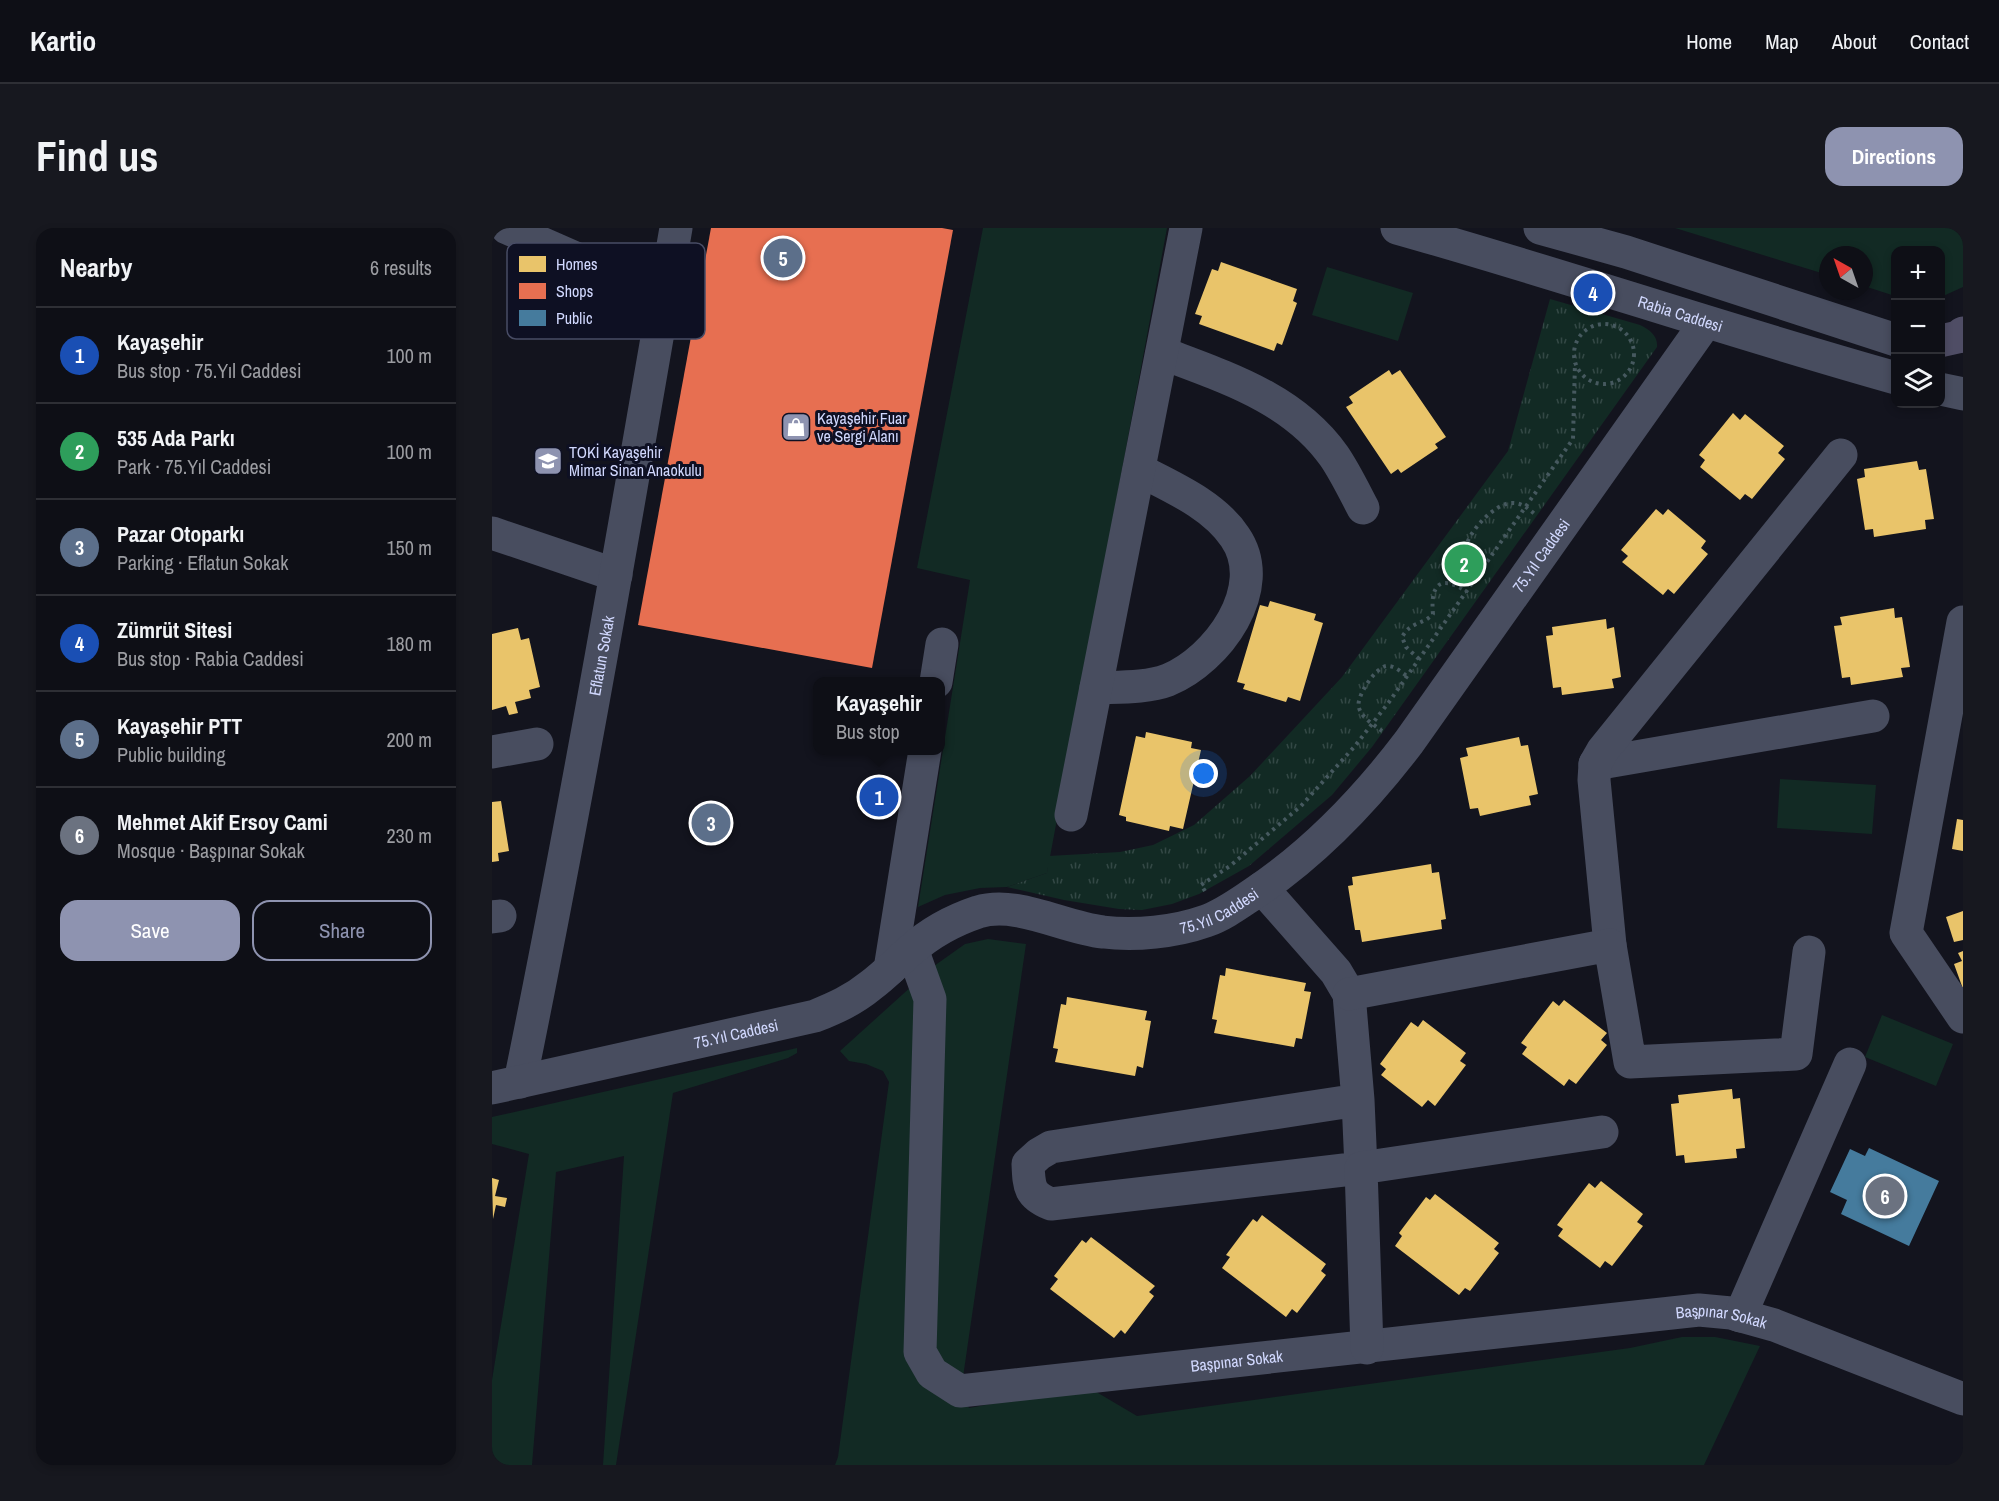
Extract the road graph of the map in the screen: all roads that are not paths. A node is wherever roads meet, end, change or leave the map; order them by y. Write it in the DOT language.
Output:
graph roads {
  1 [pos="507,228"];
  2 [pos="676,228"];
  3 [pos="1186,228"];
  4 [pos="1397,228"];
  5 [pos="1540,228"];
  6 [pos="541,243"];
  7 [pos="673,243"];
  8 [pos="1706,321"];
  9 [pos="1963,333"];
  10 [pos="1891,338"];
  11 [pos="657,339"];
  12 [pos="1945,340"];
  13 [pos="1162,353"];
  14 [pos="1945,355"];
  15 [pos="1963,361"];
  16 [pos="1891,377"];
  17 [pos="1945,390"];
  18 [pos="1963,394"];
  19 [pos="1841,455"];
  20 [pos="1139,470"];
  21 [pos="1363,508"];
  22 [pos="492,532"];
  23 [pos="616,575"];
  24 [pos="1963,622"];
  25 [pos="942,644"];
  26 [pos="937,677"];
  27 [pos="1096,688"];
  28 [pos="1873,716"];
  29 [pos="537,744"];
  30 [pos="492,752"];
  31 [pos="924,755"];
  32 [pos="1595,764"];
  33 [pos="1071,815"];
  34 [pos="1262,888"];
  35 [pos="1610,945"];
  36 [pos="1809,952"];
  37 [pos="901,959"];
  38 [pos="1348,994"];
  39 [pos="1963,1017"];
  40 [pos="1850,1064"];
  41 [pos="506,1085"];
  42 [pos="1358,1100"];
  43 [pos="1602,1132"];
  44 [pos="1361,1168"];
  45 [pos="1740,1316"];
  46 [pos="1367,1348"];
  47 [pos="1961,1394"];
  1 -- 6 [label="street"];
  2 -- 7 [label="street, Eflatun Sokak"];
  3 -- 13 [label="street"];
  4 -- 8 [label="street, Rabia Caddesi"];
  5 -- 10 [label="street"];
  8 -- 16 [label="street, Rabia Caddesi"];
  8 -- 34 [label="street, 75.Yıl Caddesi"];
  9 -- 12 [label="main road"];
  11 -- 23 [label="street, Eflatun Sokak"];
  13 -- 20 [label="street"];
  13 -- 21 [label="street"];
  14 -- 15 [label="main road"];
  17 -- 18 [label="street"];
  19 -- 32 [label="street"];
  20 -- 27 [label="street"];
  20 -- 27 [label="street"];
  22 -- 23 [label="street"];
  23 -- 41 [label="street, Eflatun Sokak"];
  24 -- 39 [label="street"];
  25 -- 26 [label="street"];
  27 -- 33 [label="street"];
  28 -- 32 [label="street"];
  29 -- 30 [label="street"];
  31 -- 37 [label="street"];
  32 -- 35 [label="street"];
  34 -- 37 [label="street, 75.Yıl Caddesi"];
  34 -- 38 [label="street"];
  35 -- 36 [label="street"];
  35 -- 38 [label="street"];
  37 -- 41 [label="street, 75.Yıl Caddesi"];
  37 -- 46 [label="street, Başpınar Sokak"];
  38 -- 42 [label="street"];
  40 -- 45 [label="street"];
  42 -- 44 [label="street"];
  42 -- 44 [label="street"];
  43 -- 44 [label="street"];
  44 -- 46 [label="street"];
  45 -- 46 [label="street, Başpınar Sokak"];
  45 -- 47 [label="street, Başpınar Sokak"];
}
